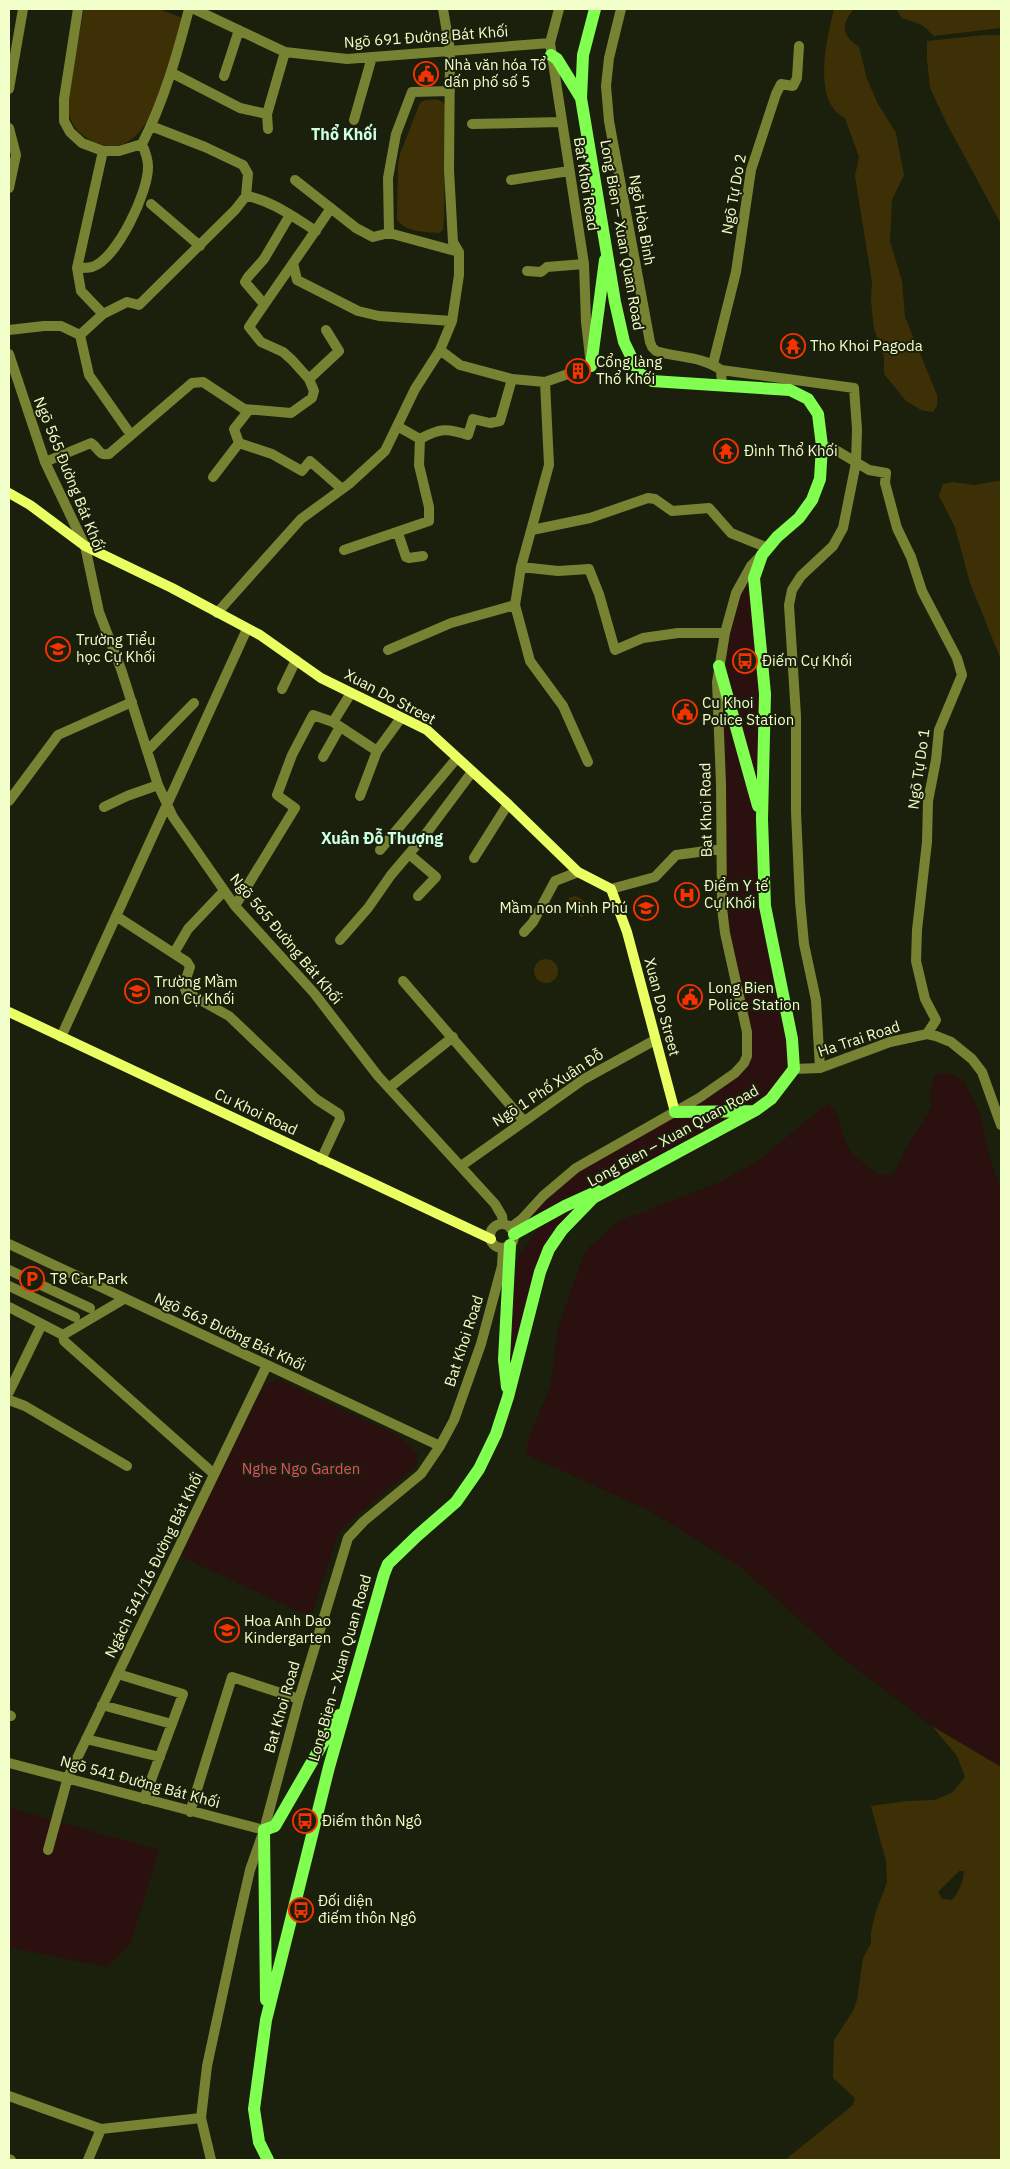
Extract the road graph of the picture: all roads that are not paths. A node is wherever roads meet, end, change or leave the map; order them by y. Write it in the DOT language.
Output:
graph roads {
  1 [pos="24,9"];
  2 [pos="78,9"];
  3 [pos="190,9"];
  4 [pos="194,9"];
  5 [pos="443,9"];
  6 [pos="559,9"];
  7 [pos="595,9"];
  8 [pos="621,9"];
  9 [pos="239,30"];
  10 [pos="799,46"];
  11 [pos="551,49"];
  12 [pos="450,50"];
  13 [pos="285,52"];
  14 [pos="372,57"];
  15 [pos="172,73"];
  16 [pos="224,76"];
  17 [pos="9,89"];
  18 [pos="450,91"];
  19 [pos="581,98"];
  20 [pos="267,114"];
  21 [pos="354,120"];
  22 [pos="561,122"];
  23 [pos="472,124"];
  24 [pos="151,126"];
  25 [pos="9,128"];
  26 [pos="268,129"];
  27 [pos="142,144"];
  28 [pos="103,151"];
  29 [pos="569,171"];
  30 [pos="295,180"];
  31 [pos="511,180"];
  32 [pos="9,188"];
  33 [pos="246,196"];
  34 [pos="151,204"];
  35 [pos="331,208"];
  36 [pos="290,215"];
  37 [pos="316,231"];
  38 [pos="389,233"];
  39 [pos="607,245"];
  40 [pos="200,246"];
  41 [pos="459,252"];
  42 [pos="293,263"];
  43 [pos="584,264"];
  44 [pos="77,268"];
  45 [pos="527,271"];
  46 [pos="264,304"];
  47 [pos="103,314"];
  48 [pos="452,321"];
  49 [pos="9,330"];
  50 [pos="326,330"];
  51 [pos="80,335"];
  52 [pos="440,350"];
  53 [pos="9,354"];
  54 [pos="592,366"];
  55 [pos="717,367"];
  56 [pos="309,379"];
  57 [pos="512,379"];
  58 [pos="545,382"];
  59 [pos="722,386"];
  60 [pos="249,410"];
  61 [pos="397,426"];
  62 [pos="131,435"];
  63 [pos="420,439"];
  64 [pos="239,443"];
  65 [pos="822,446"];
  66 [pos="45,462"];
  67 [pos="856,463"];
  68 [pos="213,477"];
  69 [pos="342,489"];
  70 [pos="9,493"];
  71 [pos="532,530"];
  72 [pos="398,533"];
  73 [pos="85,546"];
  74 [pos="768,548"];
  75 [pos="344,550"];
  76 [pos="423,556"];
  77 [pos="521,567"];
  78 [pos="515,605"];
  79 [pos="217,612"];
  80 [pos="247,629"];
  81 [pos="725,633"];
  82 [pos="388,650"];
  83 [pos="296,660"];
  84 [pos="719,666"];
  85 [pos="282,689"];
  86 [pos="351,693"];
  87 [pos="132,702"];
  88 [pos="194,703"];
  89 [pos="401,718"];
  90 [pos="337,724"];
  91 [pos="147,751"];
  92 [pos="377,751"];
  93 [pos="323,757"];
  94 [pos="457,758"];
  95 [pos="588,762"];
  96 [pos="472,772"];
  97 [pos="158,785"];
  98 [pos="360,796"];
  99 [pos="9,801"];
  100 [pos="167,804"];
  101 [pos="508,804"];
  102 [pos="104,807"];
  103 [pos="762,819"];
  104 [pos="722,848"];
  105 [pos="380,850"];
  106 [pos="409,854"];
  107 [pos="474,858"];
  108 [pos="578,872"];
  109 [pos="611,889"];
  110 [pos="224,891"];
  111 [pos="418,896"];
  112 [pos="235,906"];
  113 [pos="116,916"];
  114 [pos="524,932"];
  115 [pos="340,940"];
  116 [pos="174,953"];
  117 [pos="403,981"];
  118 [pos="9,1012"];
  119 [pos="928,1034"];
  120 [pos="61,1036"];
  121 [pos="453,1037"];
  122 [pos="655,1040"];
  123 [pos="820,1068"];
  124 [pos="794,1069"];
  125 [pos="388,1088"];
  126 [pos="756,1110"];
  127 [pos="675,1112"];
  128 [pos="523,1120"];
  129 [pos="1001,1125"];
  130 [pos="321,1160"];
  131 [pos="461,1166"];
  132 [pos="629,1180"];
  133 [pos="508,1236"];
  134 [pos="491,1239"];
  135 [pos="9,1244"];
  136 [pos="9,1270"];
  137 [pos="9,1286"];
  138 [pos="124,1299"];
  139 [pos="9,1307"];
  140 [pos="90,1308"];
  141 [pos="75,1317"];
  142 [pos="42,1324"];
  143 [pos="63,1335"];
  144 [pos="267,1365"];
  145 [pos="9,1392"];
  146 [pos="508,1397"];
  147 [pos="9,1400"];
  148 [pos="440,1446"];
  149 [pos="127,1466"];
  150 [pos="214,1474"];
  151 [pos="118,1674"];
  152 [pos="299,1699"];
  153 [pos="347,1700"];
  154 [pos="102,1705"];
  155 [pos="172,1724"];
  156 [pos="86,1739"];
  157 [pos="160,1757"];
  158 [pos="9,1763"];
  159 [pos="68,1777"];
  160 [pos="144,1799"];
  161 [pos="190,1812"];
  162 [pos="264,1830"];
  163 [pos="48,1850"];
  164 [pos="266,2020"];
  165 [pos="9,2097"];
  166 [pos="201,2118"];
  167 [pos="101,2129"];
  168 [pos="88,2160"];
  169 [pos="211,2160"];
  170 [pos="268,2160"];
  1 -- 17 [label="street"];
  2 -- 28 [label="street"];
  3 -- 15 [label="street"];
  4 -- 9 [label="street, Ngõ 691 Đường Bát Khối"];
  5 -- 12 [label="street"];
  6 -- 11 [label="street, Bat Khoi Road"];
  7 -- 19 [label="main road, Long Bien – Xuan Quan Road"];
  8 -- 55 [label="street, Ngõ Hòa Bình"];
  9 -- 13 [label="street, Ngõ 691 Đường Bát Khối"];
  9 -- 16 [label="street"];
  10 -- 55 [label="street, Ngõ Tự Do 2"];
  11 -- 12 [label="street, Ngõ 691 Đường Bát Khối"];
  11 -- 19 [label="main road"];
  11 -- 22 [label="street, Bat Khoi Road"];
  12 -- 14 [label="street, Ngõ 691 Đường Bát Khối"];
  12 -- 18 [label="street"];
  13 -- 14 [label="street, Ngõ 691 Đường Bát Khối"];
  13 -- 20 [label="street"];
  14 -- 21 [label="street"];
  15 -- 20 [label="street"];
  15 -- 24 [label="street"];
  18 -- 38 [label="street"];
  18 -- 41 [label="street"];
  19 -- 39 [label="main road, Long Bien – Xuan Quan Road"];
  20 -- 26 [label="street"];
  22 -- 23 [label="street"];
  22 -- 29 [label="street, Bat Khoi Road"];
  24 -- 27 [label="street"];
  24 -- 33 [label="street"];
  25 -- 32 [label="street"];
  27 -- 28 [label="street"];
  27 -- 44 [label="street"];
  28 -- 44 [label="street"];
  29 -- 31 [label="street"];
  29 -- 43 [label="street, Bat Khoi Road"];
  30 -- 35 [label="street"];
  33 -- 36 [label="street"];
  33 -- 40 [label="street"];
  34 -- 40 [label="street"];
  35 -- 37 [label="street"];
  35 -- 38 [label="street"];
  36 -- 37 [label="street"];
  36 -- 46 [label="street"];
  37 -- 42 [label="street"];
  38 -- 41 [label="street"];
  39 -- 54 [label="main road"];
  39 -- 59 [label="main road, Long Bien – Xuan Quan Road"];
  40 -- 47 [label="street"];
  41 -- 48 [label="street"];
  42 -- 46 [label="street"];
  42 -- 48 [label="street"];
  43 -- 45 [label="street"];
  43 -- 54 [label="street, Bat Khoi Road"];
  44 -- 47 [label="street"];
  46 -- 56 [label="street"];
  47 -- 51 [label="street"];
  48 -- 52 [label="street"];
  49 -- 51 [label="street"];
  50 -- 56 [label="street"];
  51 -- 62 [label="street"];
  52 -- 57 [label="street"];
  52 -- 61 [label="street"];
  53 -- 66 [label="street, Ngõ 565 Đường Bát Khối"];
  54 -- 58 [label="street"];
  55 -- 59 [label="street"];
  55 -- 67 [label="street, Ngõ Hòa Bình"];
  56 -- 60 [label="street"];
  57 -- 58 [label="street"];
  57 -- 63 [label="street"];
  58 -- 71 [label="street"];
  59 -- 65 [label="main road, Long Bien – Xuan Quan Road"];
  60 -- 62 [label="street"];
  60 -- 64 [label="street"];
  61 -- 63 [label="street"];
  61 -- 69 [label="street"];
  62 -- 66 [label="street"];
  63 -- 72 [label="street"];
  64 -- 68 [label="street"];
  64 -- 69 [label="street"];
  65 -- 67 [label="street, Ngõ Tự Do 1"];
  65 -- 74 [label="main road, Long Bien – Xuan Quan Road"];
  66 -- 73 [label="street, Ngõ 565 Đường Bát Khối"];
  67 -- 119 [label="street, Ngõ Tự Do 1"];
  67 -- 123 [label="street"];
  69 -- 79 [label="street"];
  70 -- 73 [label="street, Xuan Do Street"];
  71 -- 74 [label="street"];
  71 -- 77 [label="street"];
  72 -- 75 [label="street"];
  72 -- 76 [label="street"];
  73 -- 79 [label="street, Xuan Do Street"];
  73 -- 87 [label="street, Ngõ 565 Đường Bát Khối"];
  74 -- 81 [label="street, Bat Khoi Road"];
  74 -- 103 [label="main road, Long Bien – Xuan Quan Road"];
  77 -- 78 [label="street"];
  77 -- 81 [label="street"];
  78 -- 82 [label="street"];
  78 -- 95 [label="street"];
  79 -- 80 [label="street, Xuan Do Street"];
  80 -- 83 [label="street, Xuan Do Street"];
  80 -- 100 [label="street"];
  81 -- 84 [label="street, Bat Khoi Road"];
  83 -- 85 [label="street"];
  83 -- 86 [label="street, Xuan Do Street"];
  84 -- 103 [label="main road"];
  84 -- 104 [label="street, Bat Khoi Road"];
  86 -- 89 [label="street, Xuan Do Street"];
  86 -- 90 [label="street"];
  87 -- 91 [label="street, Ngõ 565 Đường Bát Khối"];
  87 -- 99 [label="street"];
  88 -- 91 [label="street"];
  89 -- 92 [label="street"];
  89 -- 94 [label="street, Xuan Do Street"];
  90 -- 92 [label="street"];
  90 -- 93 [label="street"];
  90 -- 112 [label="street"];
  91 -- 97 [label="street, Ngõ 565 Đường Bát Khối"];
  92 -- 98 [label="street"];
  94 -- 96 [label="street, Xuan Do Street"];
  94 -- 105 [label="street"];
  96 -- 101 [label="street, Xuan Do Street"];
  96 -- 106 [label="street"];
  97 -- 100 [label="street, Ngõ 565 Đường Bát Khối"];
  97 -- 102 [label="street"];
  100 -- 110 [label="street, Ngõ 565 Đường Bát Khối"];
  100 -- 113 [label="street"];
  101 -- 107 [label="street"];
  101 -- 108 [label="street, Xuan Do Street"];
  103 -- 124 [label="main road, Long Bien – Xuan Quan Road"];
  104 -- 109 [label="street"];
  104 -- 127 [label="street, Bat Khoi Road"];
  106 -- 111 [label="street"];
  106 -- 115 [label="street"];
  108 -- 109 [label="street, Xuan Do Street"];
  108 -- 114 [label="street"];
  109 -- 122 [label="street, Xuan Do Street"];
  110 -- 112 [label="street, Ngõ 565 Đường Bát Khối"];
  110 -- 116 [label="street"];
  112 -- 125 [label="street, Ngõ 565 Đường Bát Khối"];
  113 -- 116 [label="street"];
  113 -- 120 [label="street"];
  116 -- 130 [label="street"];
  117 -- 121 [label="street"];
  118 -- 120 [label="street, Cu Khoi Road"];
  119 -- 123 [label="street, Ha Trai Road"];
  119 -- 129 [label="street"];
  120 -- 130 [label="street, Cu Khoi Road"];
  121 -- 125 [label="street"];
  121 -- 128 [label="street"];
  122 -- 127 [label="street, Xuan Do Street"];
  122 -- 128 [label="street, Ngõ 1 Phố Xuân Đỗ"];
  123 -- 124 [label="street, Ha Trai Road"];
  124 -- 126 [label="main road, Long Bien – Xuan Quan Road"];
  125 -- 131 [label="street, Ngõ 565 Đường Bát Khối"];
  126 -- 127 [label="main road"];
  126 -- 132 [label="main road, Long Bien – Xuan Quan Road"];
  127 -- 133 [label="street, Bat Khoi Road"];
  128 -- 131 [label="street, Ngõ 1 Phố Xuân Đỗ"];
  130 -- 134 [label="street, Cu Khoi Road"];
  131 -- 133 [label="street, Ngõ 565 Đường Bát Khối"];
  132 -- 133 [label="main road"];
  132 -- 146 [label="main road, Long Bien – Xuan Quan Road"];
  133 -- 134 [label="street"];
  133 -- 134 [label="street"];
  133 -- 146 [label="main road"];
  133 -- 148 [label="street, Bat Khoi Road"];
  135 -- 138 [label="street, Ngõ 563 Đường Bát Khối"];
  136 -- 140 [label="street"];
  137 -- 141 [label="street"];
  138 -- 143 [label="street"];
  138 -- 144 [label="street, Ngõ 563 Đường Bát Khối"];
  139 -- 142 [label="street"];
  142 -- 143 [label="street"];
  142 -- 145 [label="street"];
  143 -- 150 [label="street"];
  144 -- 148 [label="street, Ngõ 563 Đường Bát Khối"];
  144 -- 150 [label="street, Ngách 541/16 Đường Bát Khối"];
  146 -- 153 [label="main road, Long Bien – Xuan Quan Road"];
  147 -- 149 [label="street"];
  148 -- 152 [label="street, Bat Khoi Road"];
  150 -- 151 [label="street, Ngách 541/16 Đường Bát Khối"];
  151 -- 154 [label="street, Ngách 541/16 Đường Bát Khối"];
  151 -- 155 [label="street"];
  152 -- 161 [label="street"];
  152 -- 162 [label="street, Bat Khoi Road"];
  153 -- 162 [label="main road"];
  153 -- 164 [label="main road, Long Bien – Xuan Quan Road"];
  154 -- 155 [label="street"];
  154 -- 156 [label="street, Ngách 541/16 Đường Bát Khối"];
  155 -- 157 [label="street"];
  156 -- 157 [label="street"];
  156 -- 159 [label="street, Ngách 541/16 Đường Bát Khối"];
  157 -- 160 [label="street"];
  158 -- 159 [label="street, Ngõ 541 Đường Bát Khối"];
  159 -- 160 [label="street, Ngõ 541 Đường Bát Khối"];
  159 -- 163 [label="street, Ngách 541/16 Đường Bát Khối"];
  160 -- 161 [label="street, Ngõ 541 Đường Bát Khối"];
  161 -- 162 [label="street, Ngõ 541 Đường Bát Khối"];
  162 -- 164 [label="main road"];
  162 -- 166 [label="street, Bat Khoi Road"];
  164 -- 170 [label="main road, Long Bien – Xuan Quan Road"];
  165 -- 167 [label="street"];
  166 -- 167 [label="street"];
  166 -- 169 [label="street, Bat Khoi Road"];
  167 -- 168 [label="street"];
}
